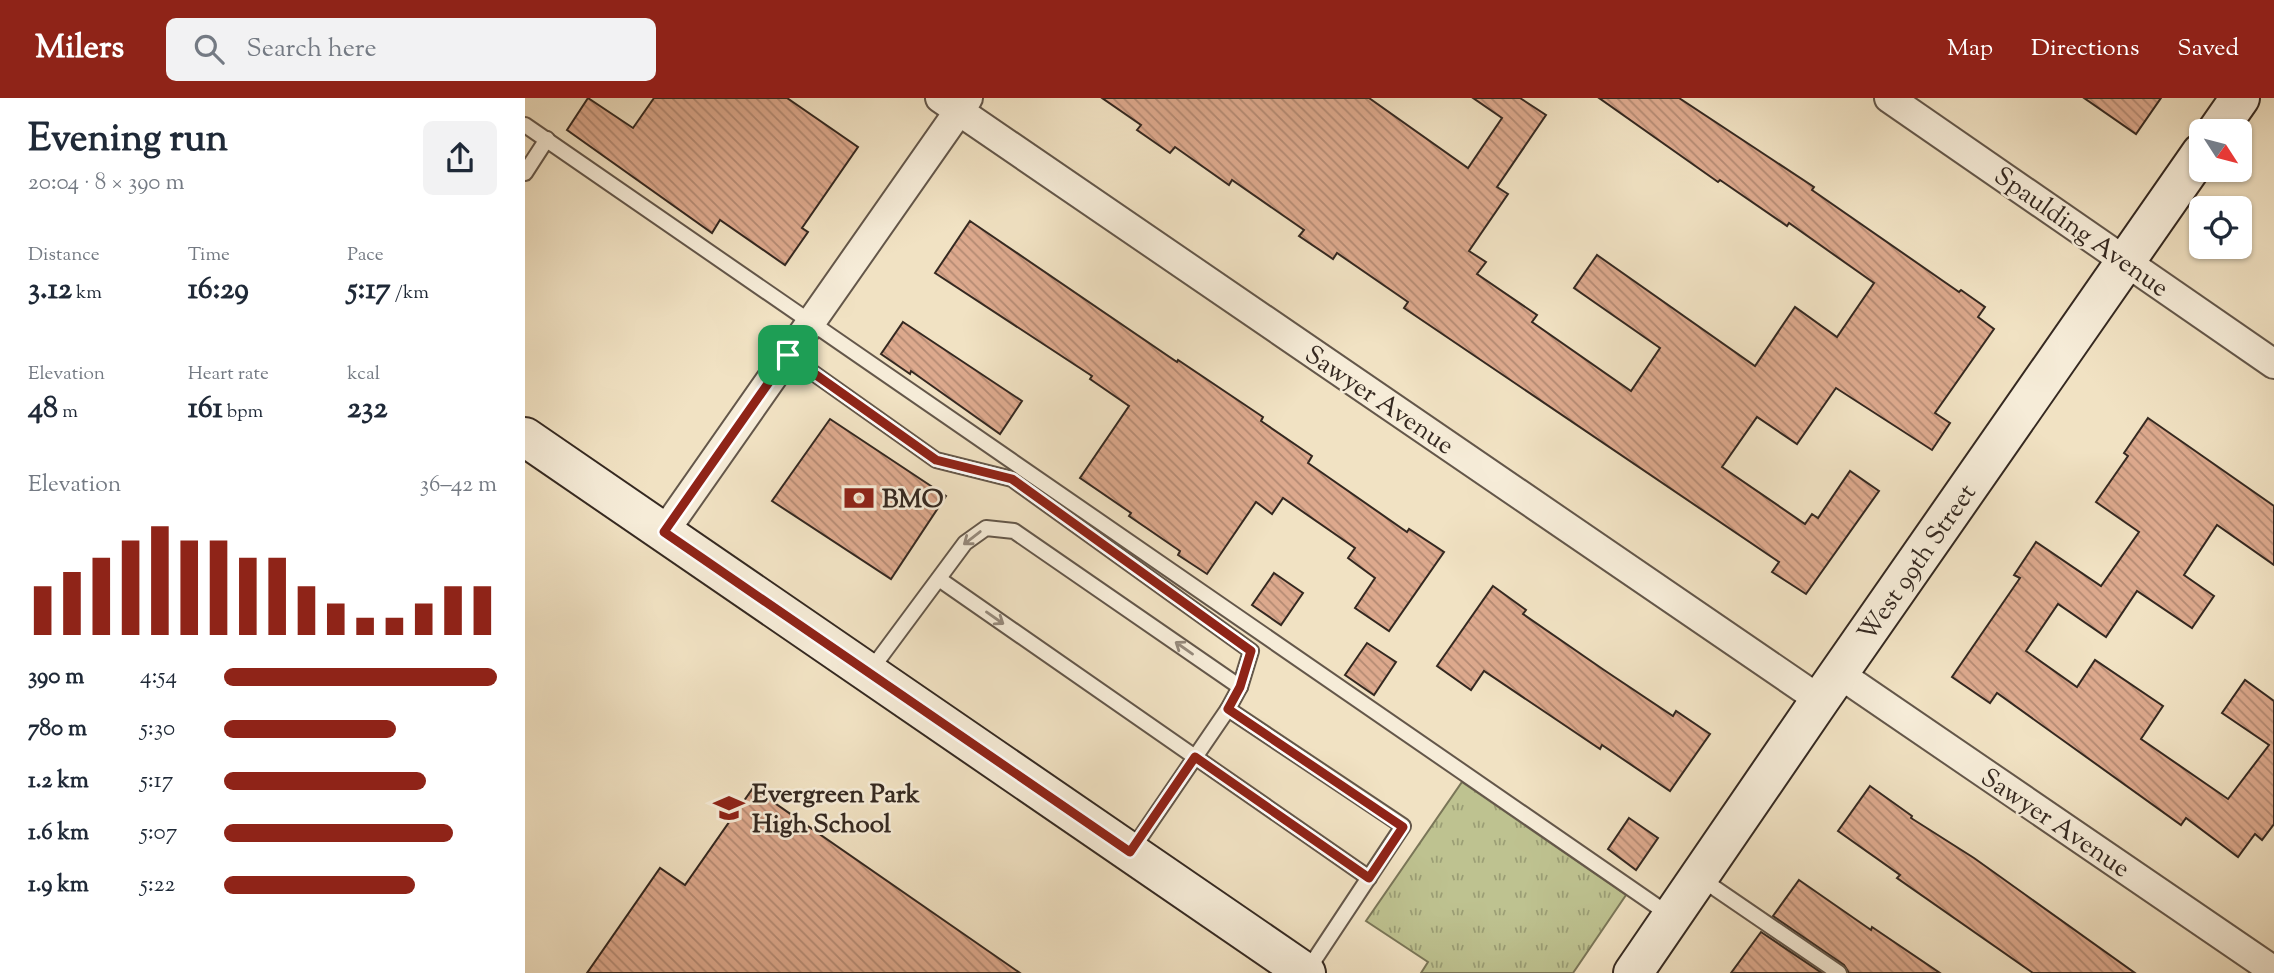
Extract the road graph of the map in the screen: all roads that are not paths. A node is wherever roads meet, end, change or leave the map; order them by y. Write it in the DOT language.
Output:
graph roads {
  1 [pos="1889,98"];
  2 [pos="2241,98"];
  3 [pos="955,102"];
  4 [pos="2226,119"];
  5 [pos="525,124"];
  6 [pos="547,139"];
  7 [pos="2189,170"];
  8 [pos="525,173"];
  9 [pos="2124,261"];
  10 [pos="811,322"];
  11 [pos="788,355"];
  12 [pos="2274,364"];
  13 [pos="525,437"];
  14 [pos="664,532"];
  15 [pos="939,579"];
  16 [pos="869,673"];
  17 [pos="1240,687"];
  18 [pos="1829,687"];
  19 [pos="1228,709"];
  20 [pos="1195,757"];
  21 [pos="1130,852"];
  22 [pos="1699,877"];
  23 [pos="1369,878"];
  24 [pos="1672,916"];
  25 [pos="2274,971"];
  26 [pos="1306,973"];
  27 [pos="1633,973"];
  28 [pos="1839,973"];
  1 -- 9 [label="street, Spaulding Avenue"];
  2 -- 4 [label="street"];
  3 -- 10 [label="street"];
  3 -- 18 [label="street, Sawyer Avenue"];
  5 -- 6 [label="lane"];
  6 -- 8 [label="lane"];
  6 -- 10 [label="lane"];
  7 -- 9 [label="street, West 99th Street"];
  9 -- 12 [label="street, Spaulding Avenue"];
  9 -- 18 [label="street, West 99th Street"];
  10 -- 11 [label="street"];
  10 -- 24 [label="lane"];
  11 -- 14 [label="street"];
  11 -- 17 [label="lane"];
  13 -- 14 [label="street"];
  14 -- 16 [label="street"];
  15 -- 16 [label="lane"];
  17 -- 15 [label="lane, one-way"];
  15 -- 20 [label="lane, one-way"];
  16 -- 21 [label="street"];
  17 -- 19 [label="lane"];
  18 -- 22 [label="street, West 99th Street"];
  18 -- 25 [label="street, Sawyer Avenue"];
  19 -- 20 [label="lane"];
  19 -- 23 [label="lane"];
  20 -- 21 [label="lane"];
  20 -- 23 [label="lane"];
  21 -- 26 [label="street"];
  22 -- 24 [label="street, West 99th Street"];
  22 -- 28 [label="lane"];
  23 -- 26 [label="lane"];
  24 -- 27 [label="street, West 99th Street"];
}
